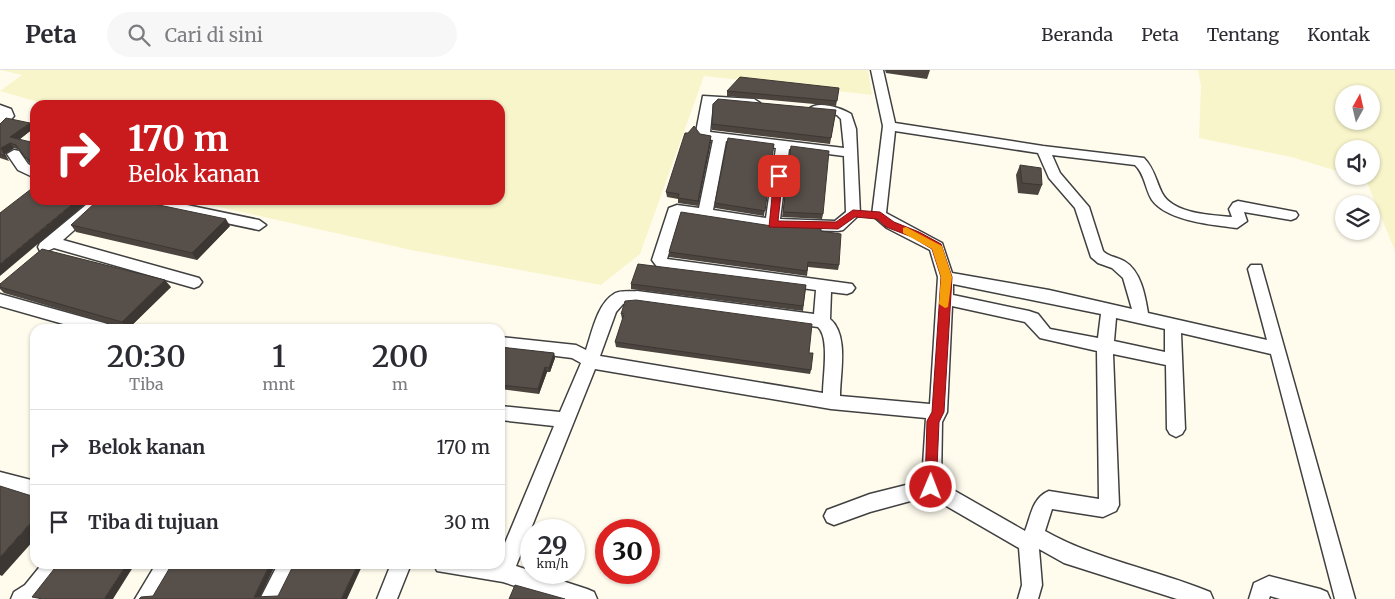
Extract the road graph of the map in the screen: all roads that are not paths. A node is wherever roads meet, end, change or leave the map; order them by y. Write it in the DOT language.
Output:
graph roads {
  1 [pos="878,70"];
  2 [pos="770,104"];
  3 [pos="800,108"];
  4 [pos="0,109"];
  5 [pos="0,124"];
  6 [pos="889,126"];
  7 [pos="720,137"];
  8 [pos="783,144"];
  9 [pos="1043,150"];
  10 [pos="850,153"];
  11 [pos="14,154"];
  12 [pos="30,171"];
  13 [pos="95,205"];
  14 [pos="164,205"];
  15 [pos="853,214"];
  16 [pos="704,215"];
  17 [pos="880,215"];
  18 [pos="1291,216"];
  19 [pos="772,224"];
  20 [pos="258,225"];
  21 [pos="51,242"];
  22 [pos="37,255"];
  23 [pos="1256,269"];
  24 [pos="946,277"];
  25 [pos="194,282"];
  26 [pos="824,285"];
  27 [pos="847,288"];
  28 [pos="945,299"];
  29 [pos="0,300"];
  30 [pos="1109,310"];
  31 [pos="1140,317"];
  32 [pos="822,321"];
  33 [pos="86,324"];
  34 [pos="1172,326"];
  35 [pos="505,344"];
  36 [pos="1105,347"];
  37 [pos="1276,349"];
  38 [pos="590,360"];
  39 [pos="1173,360"];
  40 [pos="831,402"];
  41 [pos="938,412"];
  42 [pos="505,414"];
  43 [pos="565,420"];
  44 [pos="1176,429"];
  45 [pos="0,480"];
  46 [pos="931,487"];
  47 [pos="30,489"];
  48 [pos="834,516"];
  49 [pos="1031,540"];
  50 [pos="505,567"];
  51 [pos="50,569"];
  52 [pos="164,569"];
  53 [pos="286,569"];
  54 [pos="399,569"];
  55 [pos="481,569"];
  56 [pos="504,569"];
  57 [pos="503,572"];
  58 [pos="26,596"];
  59 [pos="146,599"];
  60 [pos="270,599"];
  61 [pos="387,599"];
  62 [pos="587,599"];
  63 [pos="1028,599"];
  64 [pos="1203,599"];
  65 [pos="1259,599"];
  66 [pos="1320,599"];
  67 [pos="1345,599"];
  1 -- 6 [label="street"];
  2 -- 7 [label="street"];
  3 -- 10 [label="street"];
  4 -- 5 [label="street"];
  6 -- 9 [label="street"];
  6 -- 17 [label="street"];
  7 -- 8 [label="street"];
  7 -- 16 [label="street"];
  8 -- 10 [label="street"];
  8 -- 19 [label="street"];
  9 -- 18 [label="street"];
  9 -- 31 [label="street"];
  10 -- 15 [label="street"];
  11 -- 12 [label="street"];
  13 -- 21 [label="street"];
  14 -- 20 [label="street"];
  15 -- 17 [label="street"];
  15 -- 19 [label="street"];
  16 -- 19 [label="street"];
  16 -- 26 [label="street"];
  17 -- 24 [label="street"];
  21 -- 22 [label="street"];
  21 -- 25 [label="street"];
  23 -- 37 [label="street"];
  24 -- 28 [label="street"];
  24 -- 30 [label="street"];
  26 -- 27 [label="street"];
  26 -- 32 [label="street"];
  28 -- 36 [label="street"];
  28 -- 41 [label="street"];
  29 -- 33 [label="street"];
  30 -- 31 [label="street"];
  30 -- 36 [label="street"];
  31 -- 34 [label="street"];
  32 -- 38 [label="street"];
  32 -- 40 [label="street"];
  34 -- 37 [label="street"];
  34 -- 39 [label="street"];
  35 -- 38 [label="street"];
  36 -- 39 [label="street"];
  36 -- 49 [label="street"];
  37 -- 67 [label="street"];
  38 -- 40 [label="street"];
  38 -- 43 [label="street"];
  39 -- 44 [label="street"];
  40 -- 41 [label="street"];
  41 -- 46 [label="street"];
  42 -- 43 [label="street"];
  43 -- 50 [label="street"];
  45 -- 47 [label="street"];
  46 -- 48 [label="street"];
  46 -- 49 [label="street"];
  49 -- 63 [label="street"];
  49 -- 64 [label="street"];
  51 -- 58 [label="street"];
  52 -- 59 [label="street"];
  53 -- 60 [label="street"];
  54 -- 61 [label="street"];
  55 -- 57 [label="street"];
  56 -- 57 [label="street"];
  57 -- 62 [label="street"];
  65 -- 66 [label="street"];
}
